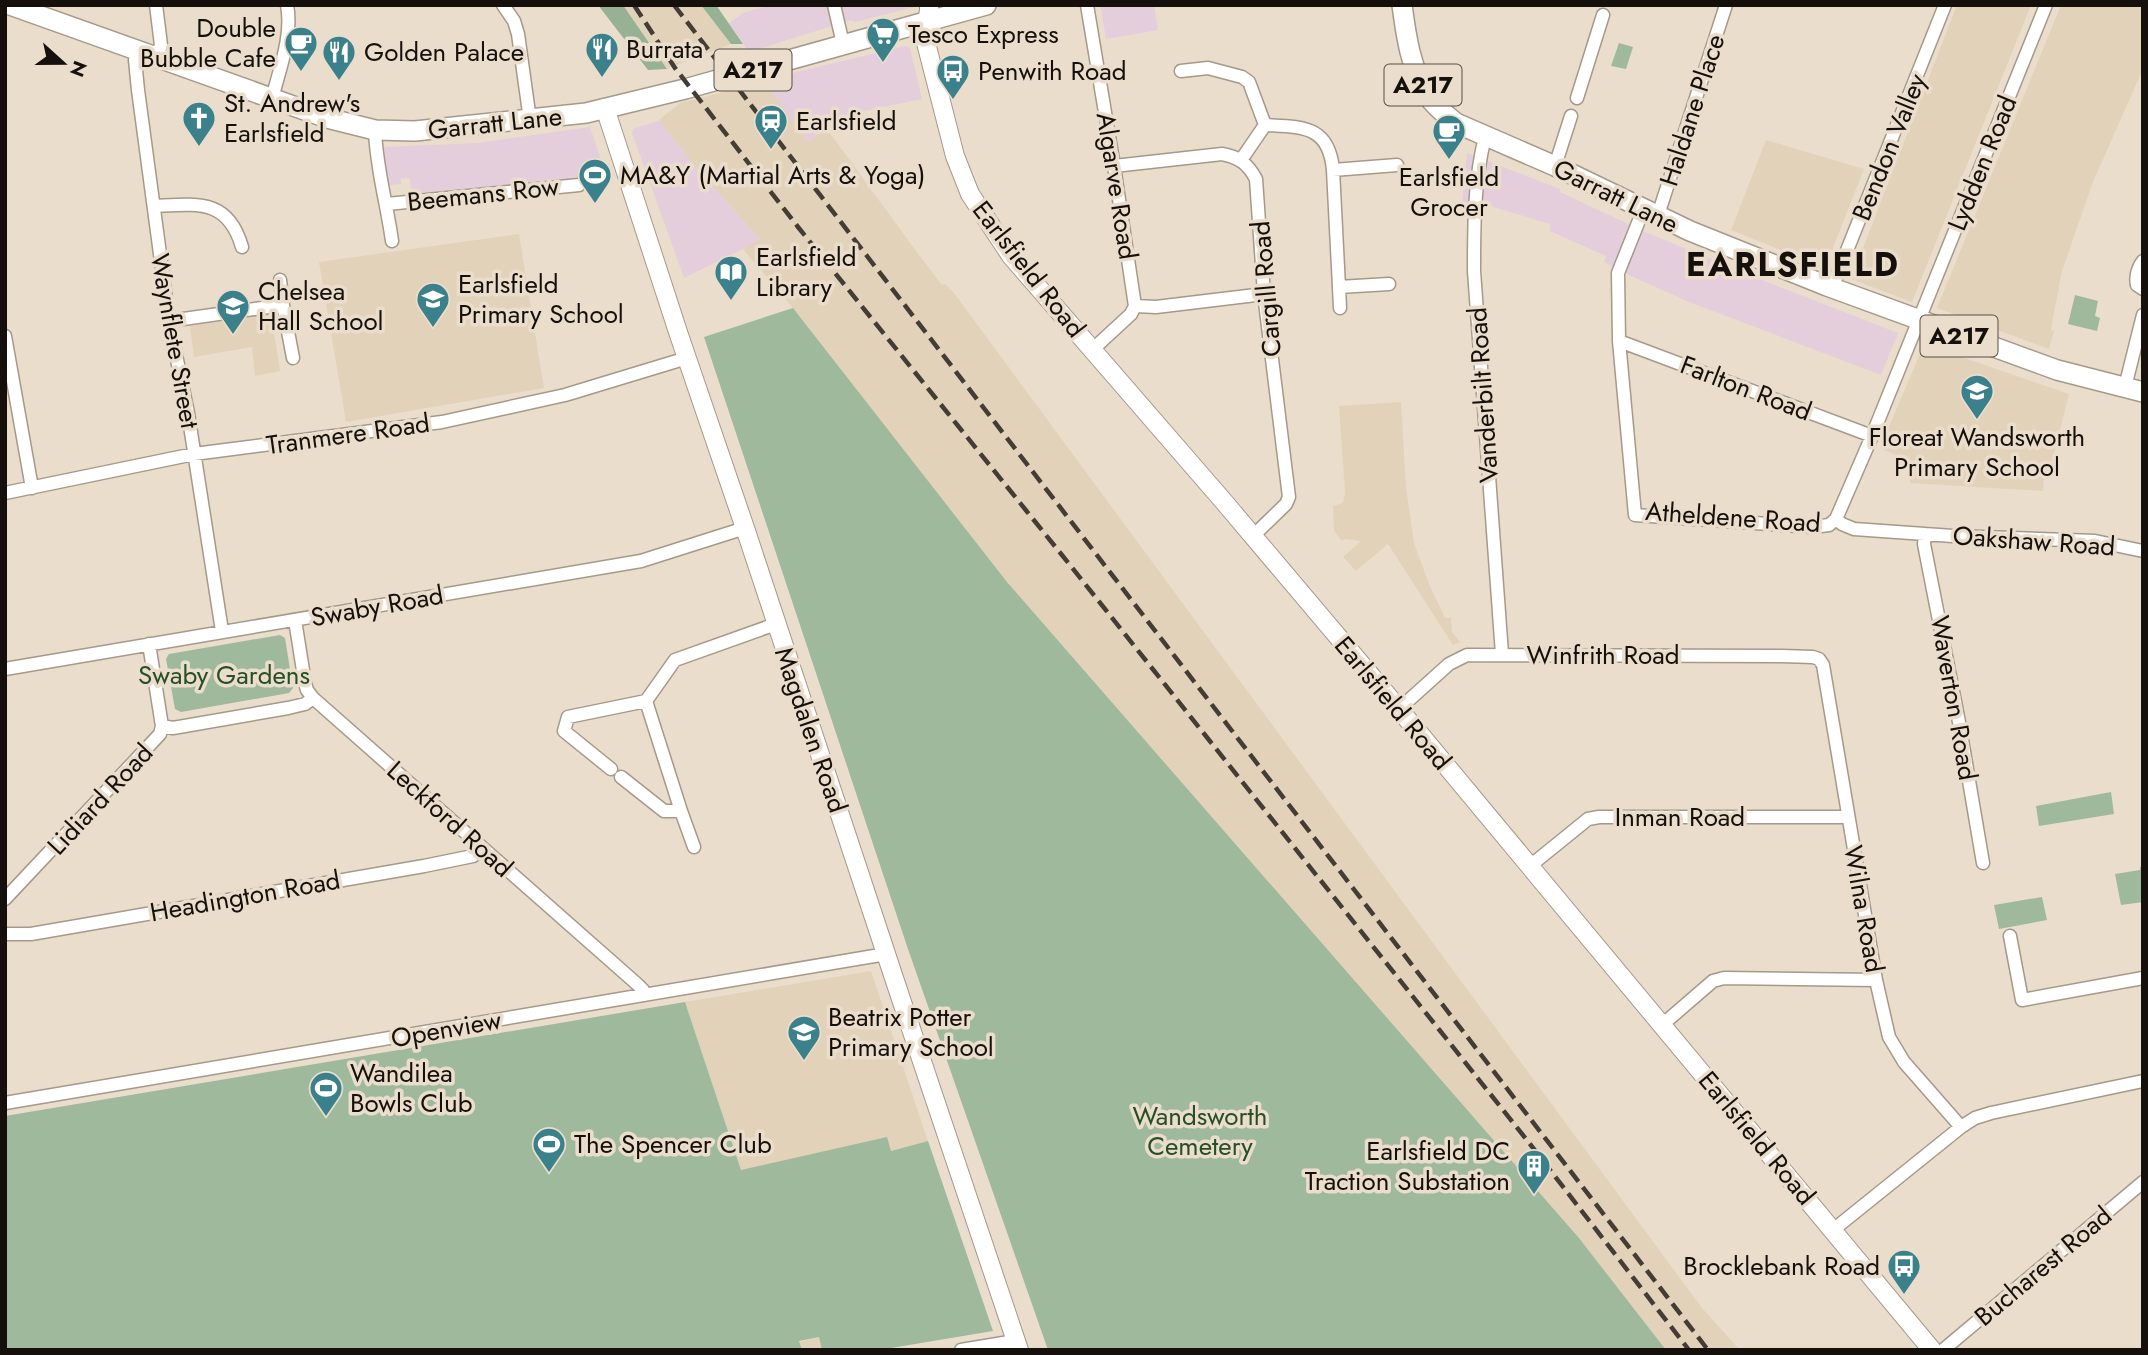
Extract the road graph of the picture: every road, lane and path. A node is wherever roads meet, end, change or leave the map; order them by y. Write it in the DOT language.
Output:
graph roads {
  1 [pos="10,5"];
  2 [pos="156,5"];
  3 [pos="287,5"];
  4 [pos="502,5"];
  5 [pos="834,5"];
  6 [pos="986,5"];
  7 [pos="1087,5"];
  8 [pos="1402,5"];
  9 [pos="1726,5"];
  10 [pos="1945,5"];
  11 [pos="2046,5"];
  12 [pos="928,13"];
  13 [pos="1603,15"];
  14 [pos="843,44"];
  15 [pos="147,55"];
  16 [pos="1181,71"];
  17 [pos="1577,97"];
  18 [pos="272,99"];
  19 [pos="606,108"];
  20 [pos="1571,116"];
  21 [pos="530,120"];
  22 [pos="1265,125"];
  23 [pos="375,130"];
  24 [pos="1485,137"];
  25 [pos="1241,160"];
  26 [pos="1397,165"];
  27 [pos="1114,166"];
  28 [pos="1555,166"];
  29 [pos="1333,170"];
  30 [pos="579,185"];
  31 [pos="387,204"];
  32 [pos="154,206"];
  33 [pos="1651,212"];
  34 [pos="391,241"];
  35 [pos="242,247"];
  36 [pos="2143,261"];
  37 [pos="280,280"];
  38 [pos="1389,284"];
  39 [pos="1339,287"];
  40 [pos="1832,288"];
  41 [pos="2143,289"];
  42 [pos="1264,294"];
  43 [pos="284,305"];
  44 [pos="1135,306"];
  45 [pos="1340,308"];
  46 [pos="2143,315"];
  47 [pos="169,321"];
  48 [pos="1919,321"];
  49 [pos="5,336"];
  50 [pos="1619,341"];
  51 [pos="1092,350"];
  52 [pos="293,358"];
  53 [pos="687,358"];
  54 [pos="2134,389"];
  55 [pos="1872,436"];
  56 [pos="194,454"];
  57 [pos="33,488"];
  58 [pos="5,493"];
  59 [pos="1836,519"];
  60 [pos="745,528"];
  61 [pos="1925,534"];
  62 [pos="1252,537"];
  63 [pos="2143,551"];
  64 [pos="295,620"];
  65 [pos="776,624"];
  66 [pos="222,631"];
  67 [pos="149,644"];
  68 [pos="1502,654"];
  69 [pos="1823,665"];
  70 [pos="5,669"];
  71 [pos="313,698"];
  72 [pos="646,701"];
  73 [pos="1399,709"];
  74 [pos="162,726"];
  75 [pos="681,811"];
  76 [pos="1848,817"];
  77 [pos="694,847"];
  78 [pos="482,849"];
  79 [pos="1983,863"];
  80 [pos="1530,866"];
  81 [pos="5,899"];
  82 [pos="5,934"];
  83 [pos="2010,936"];
  84 [pos="886,954"];
  85 [pos="2143,978"];
  86 [pos="1876,980"];
  87 [pos="644,995"];
  88 [pos="1662,1025"];
  89 [pos="2143,1081"];
  90 [pos="5,1103"];
  91 [pos="1961,1127"];
  92 [pos="2143,1182"];
  93 [pos="1833,1230"];
  94 [pos="1018,1344"];
  95 [pos="961,1350"];
  96 [pos="1932,1350"];
  97 [pos="1943,1350"];
  1 -- 15 [label="main road, Garratt Lane / A217"];
  2 -- 15 [label="street, Waynflete Street"];
  3 -- 18 [label="street"];
  4 -- 21 [label="street"];
  5 -- 14 [label="street"];
  6 -- 12 [label="main road, Garratt Lane / A217"];
  7 -- 27 [label="street, Algarve Road"];
  8 -- 24 [label="main road, Garratt Lane / A217"];
  9 -- 33 [label="street, Haldane Place"];
  10 -- 40 [label="street, Bendon Valley"];
  11 -- 48 [label="street, Lydden Road"];
  12 -- 14 [label="main road, Garratt Lane / A217"];
  12 -- 51 [label="main road, Earlsfield Road"];
  13 -- 17 [label="street"];
  14 -- 19 [label="main road, Garratt Lane / A217"];
  15 -- 18 [label="main road, Garratt Lane / A217"];
  15 -- 32 [label="street, Waynflete Street"];
  16 -- 22 [label="street"];
  18 -- 23 [label="main road, Garratt Lane / A217"];
  19 -- 21 [label="main road, Garratt Lane / A217"];
  19 -- 53 [label="main road, Magdalen Road"];
  20 -- 28 [label="street"];
  21 -- 23 [label="main road, Garratt Lane / A217"];
  22 -- 25 [label="street"];
  22 -- 29 [label="street"];
  23 -- 31 [label="street, Beemans Row"];
  24 -- 28 [label="main road, Garratt Lane / A217"];
  24 -- 68 [label="street, Vanderbilt Road"];
  25 -- 27 [label="street"];
  25 -- 42 [label="street, Cargill Road"];
  26 -- 29 [label="street"];
  27 -- 44 [label="street, Algarve Road"];
  28 -- 33 [label="main road, Garratt Lane / A217"];
  29 -- 39 [label="street"];
  30 -- 31 [label="street, Beemans Row"];
  31 -- 34 [label="street, Beemans Row"];
  32 -- 35 [label="street"];
  32 -- 47 [label="street, Waynflete Street"];
  33 -- 40 [label="main road, Garratt Lane / A217"];
  33 -- 50 [label="street, Atheldene Road"];
  36 -- 41 [label="street"];
  37 -- 43 [label="street"];
  38 -- 39 [label="street"];
  39 -- 45 [label="street"];
  40 -- 48 [label="main road, Garratt Lane / A217"];
  42 -- 44 [label="street"];
  42 -- 62 [label="street, Cargill Road"];
  43 -- 47 [label="street"];
  43 -- 52 [label="street"];
  44 -- 51 [label="street"];
  46 -- 54 [label="street"];
  47 -- 56 [label="street, Waynflete Street"];
  48 -- 54 [label="main road, Garratt Lane / A217"];
  48 -- 55 [label="street"];
  49 -- 57 [label="street"];
  50 -- 55 [label="street, Farlton Road"];
  50 -- 59 [label="street, Atheldene Road"];
  51 -- 62 [label="main road, Earlsfield Road"];
  53 -- 56 [label="street, Tranmere Road"];
  53 -- 60 [label="main road, Magdalen Road"];
  55 -- 59 [label="street"];
  56 -- 57 [label="street, Tranmere Road"];
  56 -- 66 [label="street, Waynflete Street"];
  57 -- 58 [label="street, Tranmere Road"];
  59 -- 61 [label="street, Atheldene Road"];
  60 -- 64 [label="street, Swaby Road"];
  60 -- 65 [label="main road, Magdalen Road"];
  61 -- 63 [label="street, Oakshaw Road"];
  61 -- 79 [label="street, Waverton Road"];
  62 -- 73 [label="main road, Earlsfield Road"];
  64 -- 66 [label="street, Swaby Road"];
  64 -- 71 [label="street"];
  65 -- 72 [label="street"];
  65 -- 84 [label="main road, Magdalen Road"];
  66 -- 67 [label="street, Swaby Road"];
  67 -- 70 [label="street, Swaby Road"];
  67 -- 74 [label="street, Lidiard Road"];
  68 -- 69 [label="street, Winfrith Road"];
  68 -- 73 [label="street, Winfrith Road"];
  69 -- 76 [label="street, Wilna Road"];
  71 -- 74 [label="street"];
  71 -- 78 [label="street, Leckford Road"];
  72 -- 75 [label="street"];
  72 -- 75 [label="street"];
  73 -- 80 [label="main road, Earlsfield Road"];
  74 -- 81 [label="street, Lidiard Road"];
  75 -- 77 [label="street"];
  76 -- 80 [label="street, Inman Road"];
  76 -- 86 [label="street, Wilna Road"];
  78 -- 82 [label="street, Headington Road"];
  78 -- 87 [label="street, Leckford Road"];
  80 -- 88 [label="main road, Earlsfield Road"];
  83 -- 85 [label="street"];
  84 -- 87 [label="street, Openview"];
  84 -- 94 [label="main road, Magdalen Road"];
  86 -- 88 [label="street"];
  86 -- 91 [label="street, Wilna Road"];
  87 -- 90 [label="street, Openview"];
  88 -- 93 [label="main road, Earlsfield Road"];
  89 -- 91 [label="street"];
  91 -- 93 [label="street"];
  92 -- 97 [label="street, Bucharest Road"];
  93 -- 96 [label="main road, Earlsfield Road"];
  94 -- 95 [label="street"];
}
